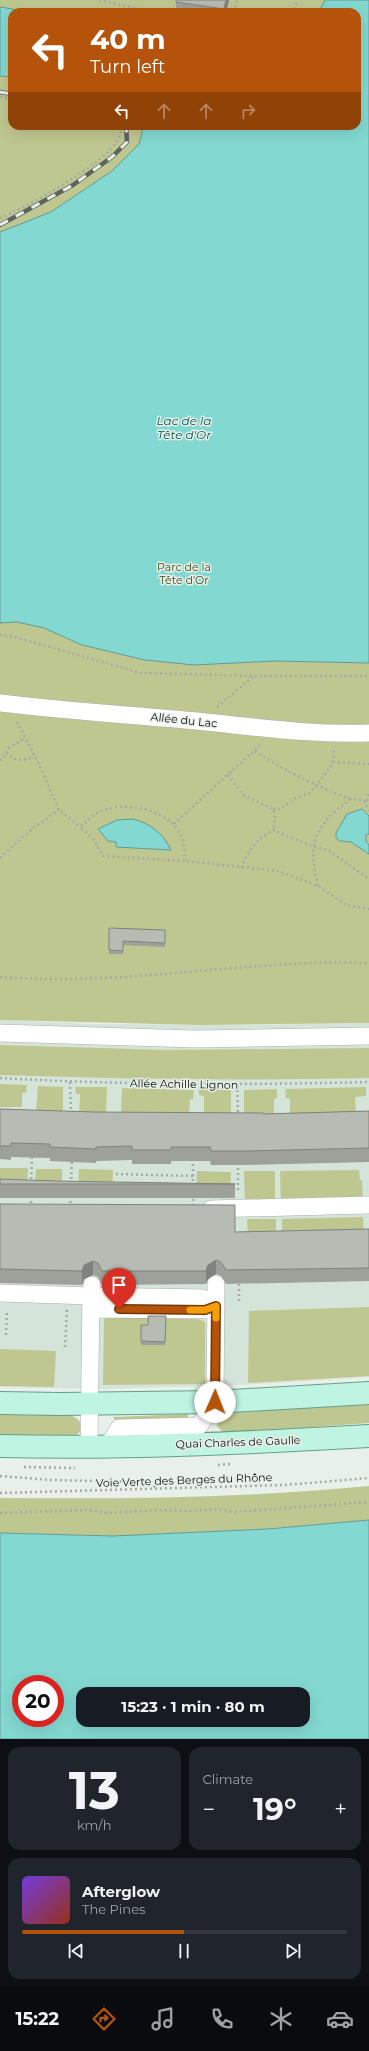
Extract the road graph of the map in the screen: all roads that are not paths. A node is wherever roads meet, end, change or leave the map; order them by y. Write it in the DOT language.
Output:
graph roads {
  1 [pos="6,704"];
  2 [pos="369,733"];
  3 [pos="0,1033"];
  4 [pos="369,1036"];
  5 [pos="369,1205"];
  6 [pos="193,1209"];
  7 [pos="216,1284"];
  8 [pos="4,1293"];
  9 [pos="91,1297"];
  10 [pos="216,1306"];
  11 [pos="369,1393"];
  12 [pos="215,1402"];
  13 [pos="0,1403"];
  14 [pos="90,1403"];
  15 [pos="369,1436"];
  16 [pos="0,1446"];
  17 [pos="98,1447"];
  1 -- 2 [label="street, Allée du Lac"];
  3 -- 4 [label="street"];
  5 -- 6 [label="street"];
  7 -- 10 [label="street"];
  8 -- 9 [label="street"];
  9 -- 10 [label="street"];
  9 -- 14 [label="street"];
  10 -- 12 [label="street"];
  11 -- 12 [label="main road"];
  12 -- 14 [label="main road"];
  12 -- 17 [label="street, Quai Charles de Gaulle"];
  13 -- 14 [label="main road"];
  14 -- 17 [label="street"];
  15 -- 17 [label="main road, Quai Charles de Gaulle"];
  16 -- 17 [label="main road, Quai Charles de Gaulle"];
}
